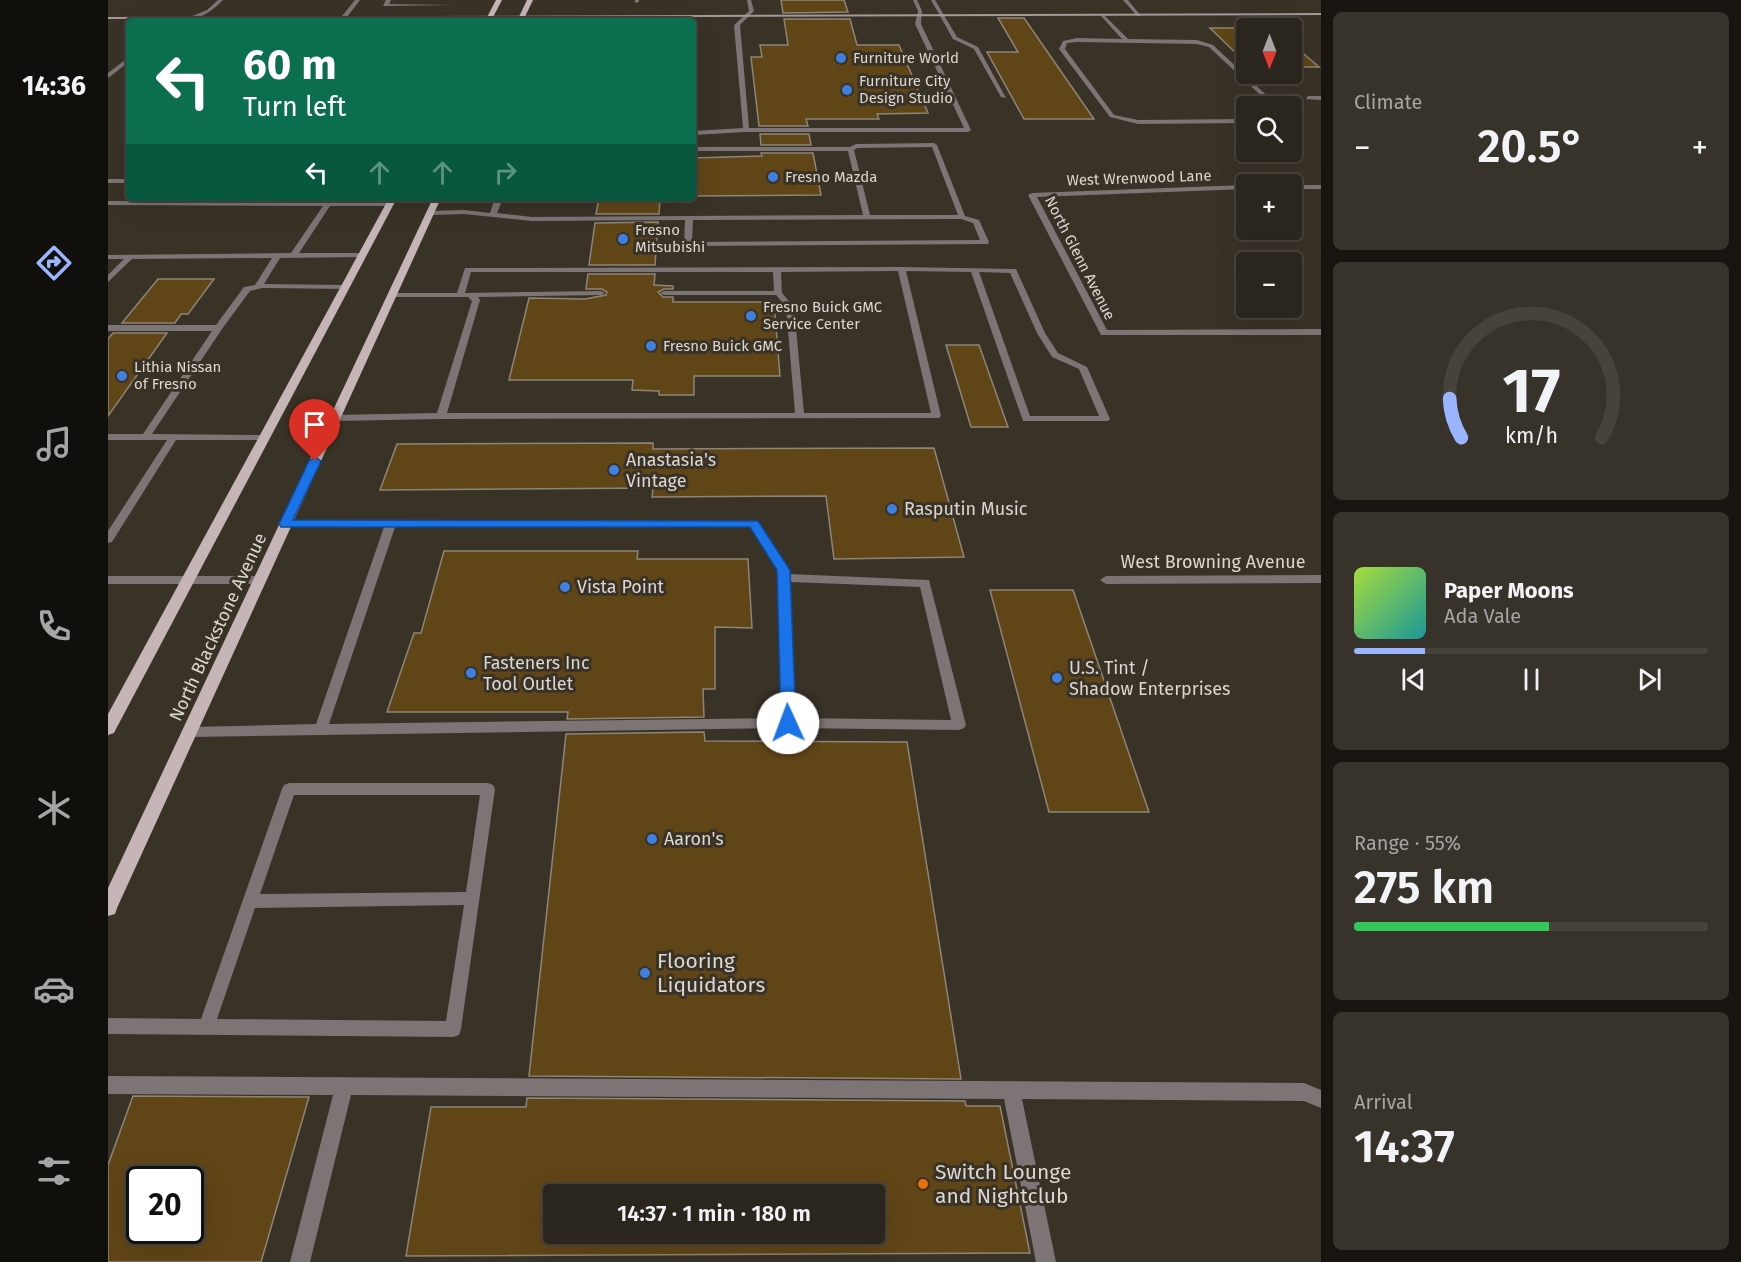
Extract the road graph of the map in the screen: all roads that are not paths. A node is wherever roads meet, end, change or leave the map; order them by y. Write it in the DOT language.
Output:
graph roads {
  1 [pos="220,0"];
  2 [pos="358,0"];
  3 [pos="389,0"];
  4 [pos="499,0"];
  5 [pos="530,0"];
  6 [pos="749,0"];
  7 [pos="915,0"];
  8 [pos="933,0"];
  9 [pos="1125,0"];
  10 [pos="446,2"];
  11 [pos="434,5"];
  12 [pos="415,6"];
  13 [pos="1321,14"];
  14 [pos="919,15"];
  15 [pos="943,15"];
  16 [pos="1103,15"];
  17 [pos="1139,15"];
  18 [pos="746,16"];
  19 [pos="108,18"];
  20 [pos="190,18"];
  21 [pos="343,18"];
  22 [pos="408,18"];
  23 [pos="490,18"];
  24 [pos="521,18"];
  25 [pos="675,18"];
  26 [pos="1126,40"];
  27 [pos="126,61"];
  28 [pos="108,76"];
  29 [pos="1264,96"];
  30 [pos="1004,97"];
  31 [pos="1308,98"];
  32 [pos="1321,98"];
  33 [pos="1236,121"];
  34 [pos="696,127"];
  35 [pos="746,130"];
  36 [pos="696,133"];
  37 [pos="696,149"];
  38 [pos="851,149"];
  39 [pos="108,181"];
  40 [pos="126,181"];
  41 [pos="1302,187"];
  42 [pos="1321,187"];
  43 [pos="1236,188"];
  44 [pos="1032,195"];
  45 [pos="391,201"];
  46 [pos="436,201"];
  47 [pos="498,201"];
  48 [pos="108,203"];
  49 [pos="328,203"];
  50 [pos="430,213"];
  51 [pos="493,215"];
  52 [pos="867,217"];
  53 [pos="962,217"];
  54 [pos="689,218"];
  55 [pos="278,255"];
  56 [pos="294,255"];
  57 [pos="363,255"];
  58 [pos="108,257"];
  59 [pos="130,257"];
  60 [pos="901,269"];
  61 [pos="777,270"];
  62 [pos="974,270"];
  63 [pos="108,280"];
  64 [pos="258,287"];
  65 [pos="345,287"];
  66 [pos="601,292"];
  67 [pos="664,293"];
  68 [pos="778,293"];
  69 [pos="392,295"];
  70 [pos="465,295"];
  71 [pos="108,328"];
  72 [pos="218,328"];
  73 [pos="1321,332"];
  74 [pos="441,416"];
  75 [pos="800,416"];
  76 [pos="335,418"];
  77 [pos="108,438"];
  78 [pos="145,438"];
  79 [pos="173,438"];
  80 [pos="264,438"];
  81 [pos="286,524"];
  82 [pos="391,524"];
  83 [pos="108,540"];
  84 [pos="784,578"];
  85 [pos="1321,579"];
  86 [pos="108,580"];
  87 [pos="188,580"];
  88 [pos="260,580"];
  89 [pos="1106,580"];
  90 [pos="788,723"];
  91 [pos="108,729"];
  92 [pos="321,729"];
  93 [pos="190,732"];
  94 [pos="472,898"];
  95 [pos="249,901"];
  96 [pos="108,908"];
  97 [pos="108,1026"];
  98 [pos="206,1027"];
  99 [pos="108,1085"];
  100 [pos="344,1087"];
  101 [pos="1011,1090"];
  102 [pos="1321,1099"];
  103 [pos="300,1262"];
  104 [pos="1046,1262"];
  1 -- 20 [label="street"];
  2 -- 21 [label="street"];
  3 -- 12 [label="street"];
  4 -- 23 [label="main road"];
  5 -- 24 [label="main road"];
  6 -- 18 [label="street"];
  7 -- 14 [label="street"];
  8 -- 15 [label="street"];
  9 -- 17 [label="street"];
  10 -- 11 [label="street"];
  10 -- 11 [label="street"];
  11 -- 12 [label="street"];
  12 -- 22 [label="street"];
  13 -- 17 [label="street"];
  14 -- 15 [label="street"];
  14 -- 18 [label="street"];
  14 -- 35 [label="street"];
  15 -- 16 [label="street"];
  15 -- 30 [label="street"];
  16 -- 17 [label="street"];
  16 -- 26 [label="street"];
  18 -- 25 [label="street"];
  18 -- 35 [label="street"];
  19 -- 20 [label="street"];
  26 -- 29 [label="street"];
  26 -- 33 [label="street"];
  27 -- 28 [label="street"];
  31 -- 32 [label="street"];
  34 -- 35 [label="street"];
  35 -- 36 [label="street"];
  37 -- 38 [label="street"];
  38 -- 52 [label="street"];
  38 -- 53 [label="street"];
  39 -- 40 [label="street"];
  41 -- 42 [label="street"];
  43 -- 44 [label="street, West Wrenwood Lane"];
  44 -- 73 [label="street, North Glenn Avenue"];
  45 -- 49 [label="street"];
  45 -- 57 [label="main road"];
  46 -- 50 [label="main road, North Blackstone Avenue"];
  47 -- 51 [label="street"];
  48 -- 49 [label="street"];
  49 -- 56 [label="street"];
  50 -- 51 [label="street"];
  50 -- 69 [label="main road, North Blackstone Avenue"];
  51 -- 54 [label="street"];
  52 -- 53 [label="street"];
  52 -- 54 [label="street"];
  53 -- 54 [label="street"];
  55 -- 56 [label="street"];
  55 -- 59 [label="street"];
  55 -- 64 [label="street"];
  56 -- 57 [label="street"];
  57 -- 65 [label="main road"];
  58 -- 59 [label="street"];
  59 -- 63 [label="street"];
  60 -- 61 [label="street"];
  60 -- 62 [label="street"];
  60 -- 75 [label="street"];
  61 -- 68 [label="street"];
  61 -- 70 [label="street"];
  62 -- 62 [label="street"];
  64 -- 65 [label="street"];
  64 -- 72 [label="street"];
  65 -- 80 [label="main road"];
  66 -- 70 [label="street"];
  67 -- 68 [label="street"];
  68 -- 75 [label="street"];
  69 -- 70 [label="street"];
  69 -- 76 [label="main road, North Blackstone Avenue"];
  70 -- 74 [label="street"];
  71 -- 72 [label="street"];
  72 -- 78 [label="street"];
  74 -- 75 [label="street"];
  74 -- 76 [label="street"];
  76 -- 81 [label="main road, North Blackstone Avenue"];
  77 -- 78 [label="street"];
  78 -- 79 [label="street"];
  79 -- 80 [label="street"];
  79 -- 83 [label="street"];
  80 -- 87 [label="main road"];
  81 -- 82 [label="street"];
  81 -- 88 [label="main road, North Blackstone Avenue"];
  82 -- 84 [label="street"];
  82 -- 92 [label="street"];
  84 -- 90 [label="street"];
  84 -- 90 [label="street"];
  85 -- 89 [label="street, West Browning Avenue"];
  86 -- 87 [label="street"];
  87 -- 88 [label="street"];
  87 -- 91 [label="main road"];
  88 -- 93 [label="main road, North Blackstone Avenue"];
  90 -- 92 [label="street"];
  92 -- 93 [label="street"];
  93 -- 96 [label="main road, North Blackstone Avenue"];
  94 -- 95 [label="street"];
  94 -- 95 [label="street"];
  94 -- 98 [label="street"];
  95 -- 98 [label="street"];
  97 -- 98 [label="street"];
  99 -- 100 [label="street"];
  100 -- 101 [label="street"];
  100 -- 103 [label="street"];
  101 -- 102 [label="street"];
  101 -- 104 [label="street"];
}
